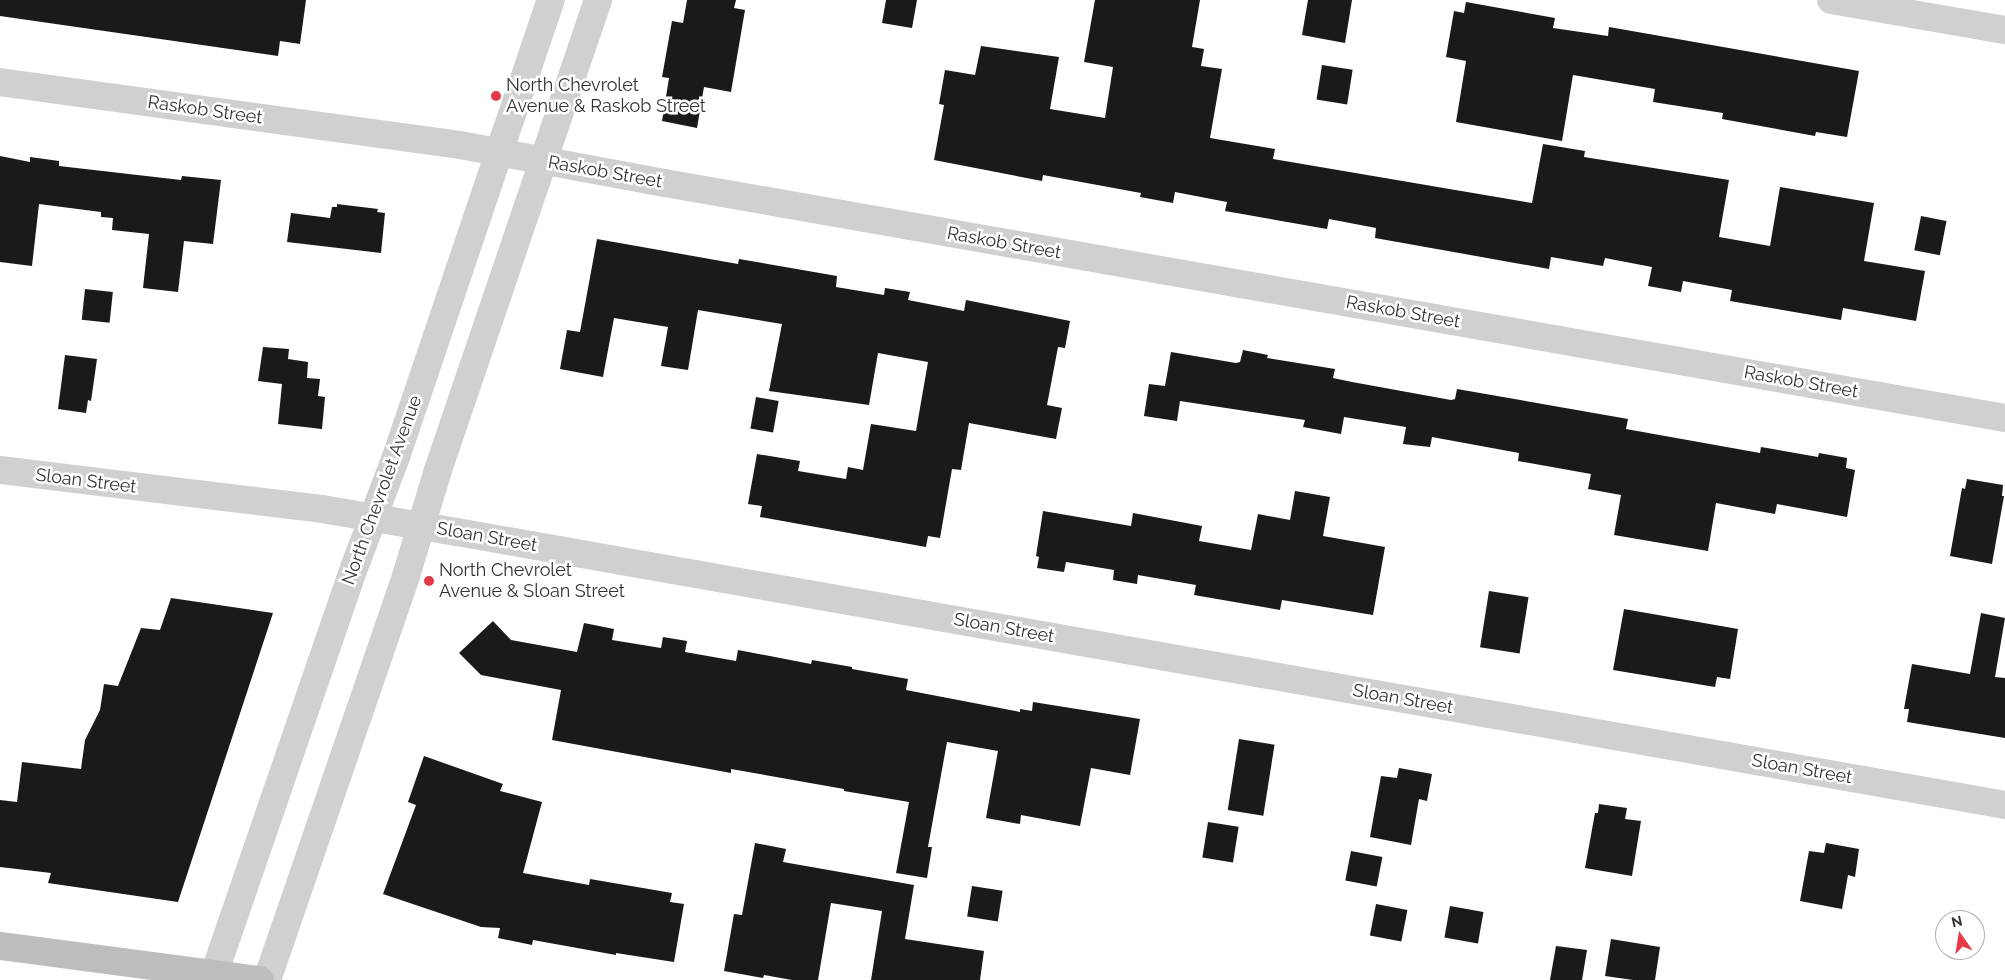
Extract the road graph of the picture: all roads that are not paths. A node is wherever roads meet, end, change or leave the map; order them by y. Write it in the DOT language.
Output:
graph roads {
  1 [pos="551,0"];
  2 [pos="598,0"];
  3 [pos="1830,0"];
  4 [pos="2005,30"];
  5 [pos="0,82"];
  6 [pos="499,153"];
  7 [pos="543,161"];
  8 [pos="2005,418"];
  9 [pos="0,470"];
  10 [pos="373,518"];
  11 [pos="420,526"];
  12 [pos="2005,805"];
  13 [pos="0,946"];
  14 [pos="213,977"];
  15 [pos="260,980"];
  16 [pos="267,980"];
  1 -- 6 [label="street, North Chevrolet Avenue"];
  2 -- 7 [label="street"];
  3 -- 4 [label="street"];
  5 -- 6 [label="street, Raskob Street"];
  6 -- 7 [label="street, Raskob Street"];
  6 -- 10 [label="street, North Chevrolet Avenue"];
  7 -- 8 [label="street, Raskob Street"];
  7 -- 11 [label="street"];
  9 -- 10 [label="street, Sloan Street"];
  10 -- 11 [label="street, Sloan Street"];
  10 -- 14 [label="street, North Chevrolet Avenue"];
  11 -- 12 [label="street, Sloan Street"];
  11 -- 16 [label="street"];
  13 -- 14 [label="main road"];
  14 -- 15 [label="main road"];
}
